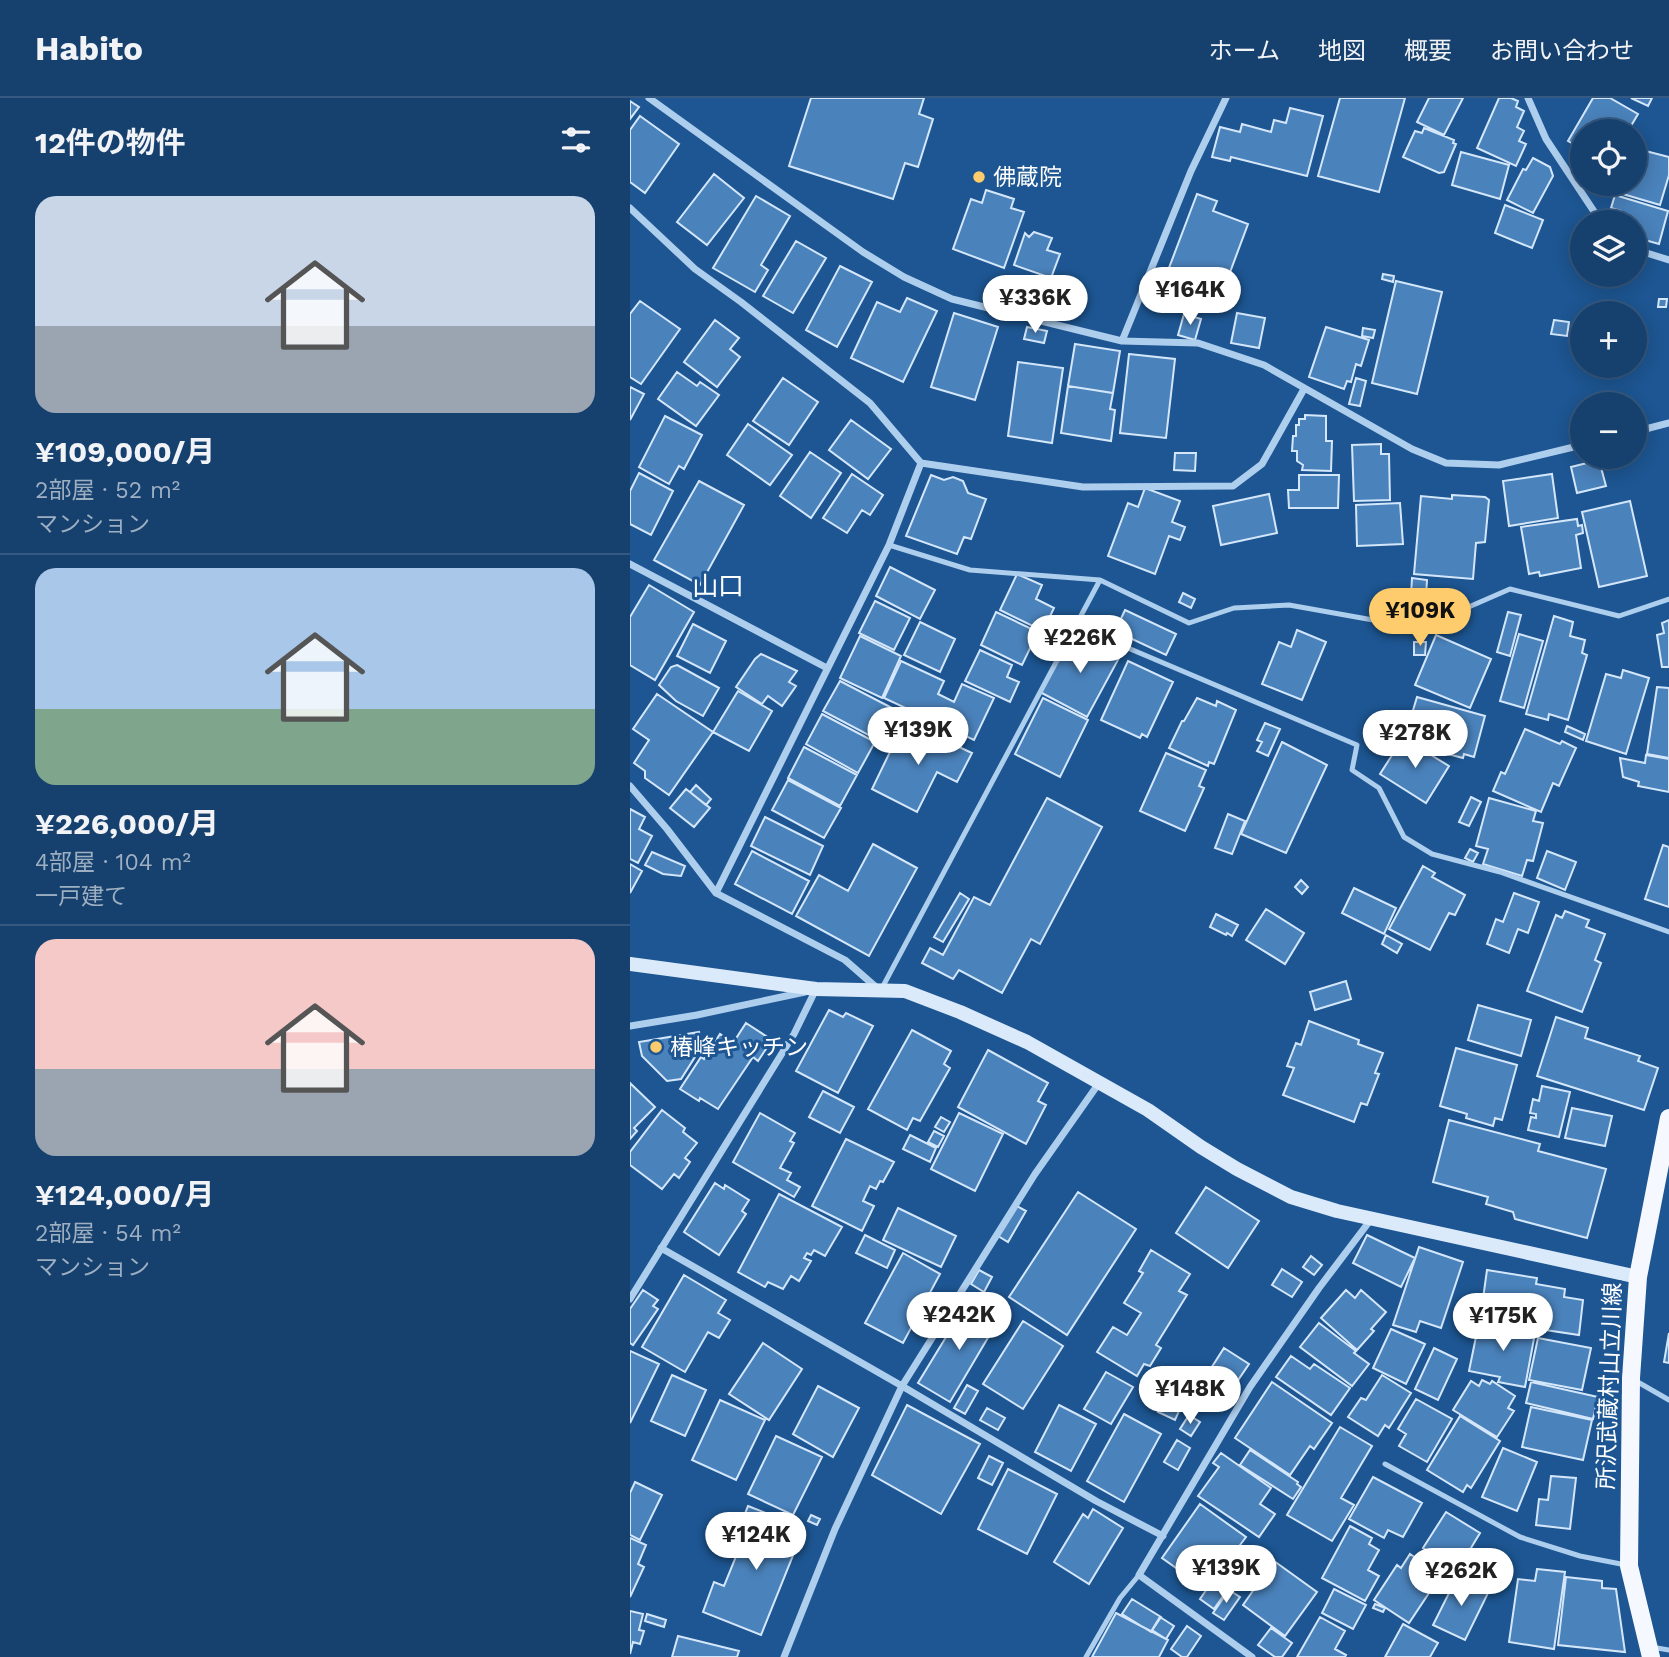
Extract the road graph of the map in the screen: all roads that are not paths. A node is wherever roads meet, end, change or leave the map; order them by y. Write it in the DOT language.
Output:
graph roads {
  1 [pos="649,98"];
  2 [pos="1226,98"];
  3 [pos="1528,98"];
  4 [pos="630,208"];
  5 [pos="1593,210"];
  6 [pos="1647,253"];
  7 [pos="1669,260"];
  8 [pos="1122,341"];
  9 [pos="1304,389"];
  10 [pos="1669,423"];
  11 [pos="1647,429"];
  12 [pos="1570,448"];
  13 [pos="921,463"];
  14 [pos="889,545"];
  15 [pos="630,564"];
  16 [pos="1100,580"];
  17 [pos="1669,599"];
  18 [pos="1076,626"];
  19 [pos="827,668"];
  20 [pos="630,785"];
  21 [pos="716,893"];
  22 [pos="1669,932"];
  23 [pos="630,964"];
  24 [pos="816,989"];
  25 [pos="880,991"];
  26 [pos="630,1026"];
  27 [pos="1100,1081"];
  28 [pos="1669,1118"];
  29 [pos="1371,1218"];
  30 [pos="661,1248"];
  31 [pos="1638,1277"];
  32 [pos="630,1299"];
  33 [pos="1630,1378"];
  34 [pos="902,1386"];
  35 [pos="1669,1400"];
  36 [pos="1385,1464"];
  37 [pos="1163,1536"];
  38 [pos="1629,1566"];
  39 [pos="1139,1576"];
  40 [pos="1669,1650"];
  41 [pos="1649,1651"];
  42 [pos="784,1657"];
  43 [pos="1086,1657"];
  44 [pos="1252,1657"];
  1 -- 8 [label="street"];
  2 -- 8 [label="street"];
  3 -- 5 [label="street"];
  4 -- 13 [label="street"];
  6 -- 7 [label="street"];
  8 -- 9 [label="street"];
  9 -- 12 [label="street"];
  9 -- 13 [label="street"];
  10 -- 11 [label="street"];
  13 -- 14 [label="street"];
  14 -- 16 [label="lane"];
  14 -- 19 [label="street"];
  15 -- 19 [label="street"];
  16 -- 17 [label="lane"];
  16 -- 18 [label="lane"];
  18 -- 22 [label="lane"];
  18 -- 25 [label="lane"];
  19 -- 21 [label="street"];
  20 -- 21 [label="street"];
  21 -- 25 [label="street"];
  23 -- 24 [label="street"];
  24 -- 25 [label="street"];
  24 -- 26 [label="street"];
  24 -- 30 [label="street"];
  25 -- 27 [label="street"];
  27 -- 29 [label="street"];
  27 -- 34 [label="street"];
  28 -- 31 [label="main road, 所沢武蔵村山立川線"];
  29 -- 31 [label="street"];
  29 -- 37 [label="street"];
  30 -- 32 [label="street"];
  30 -- 34 [label="street"];
  31 -- 33 [label="main road, 所沢武蔵村山立川線"];
  33 -- 35 [label="lane"];
  33 -- 38 [label="main road, 所沢武蔵村山立川線"];
  34 -- 37 [label="street"];
  34 -- 42 [label="street"];
  36 -- 38 [label="lane"];
  37 -- 39 [label="street"];
  38 -- 41 [label="main road, 所沢武蔵村山立川線"];
  39 -- 43 [label="lane"];
  39 -- 44 [label="street"];
  40 -- 41 [label="lane"];
}
